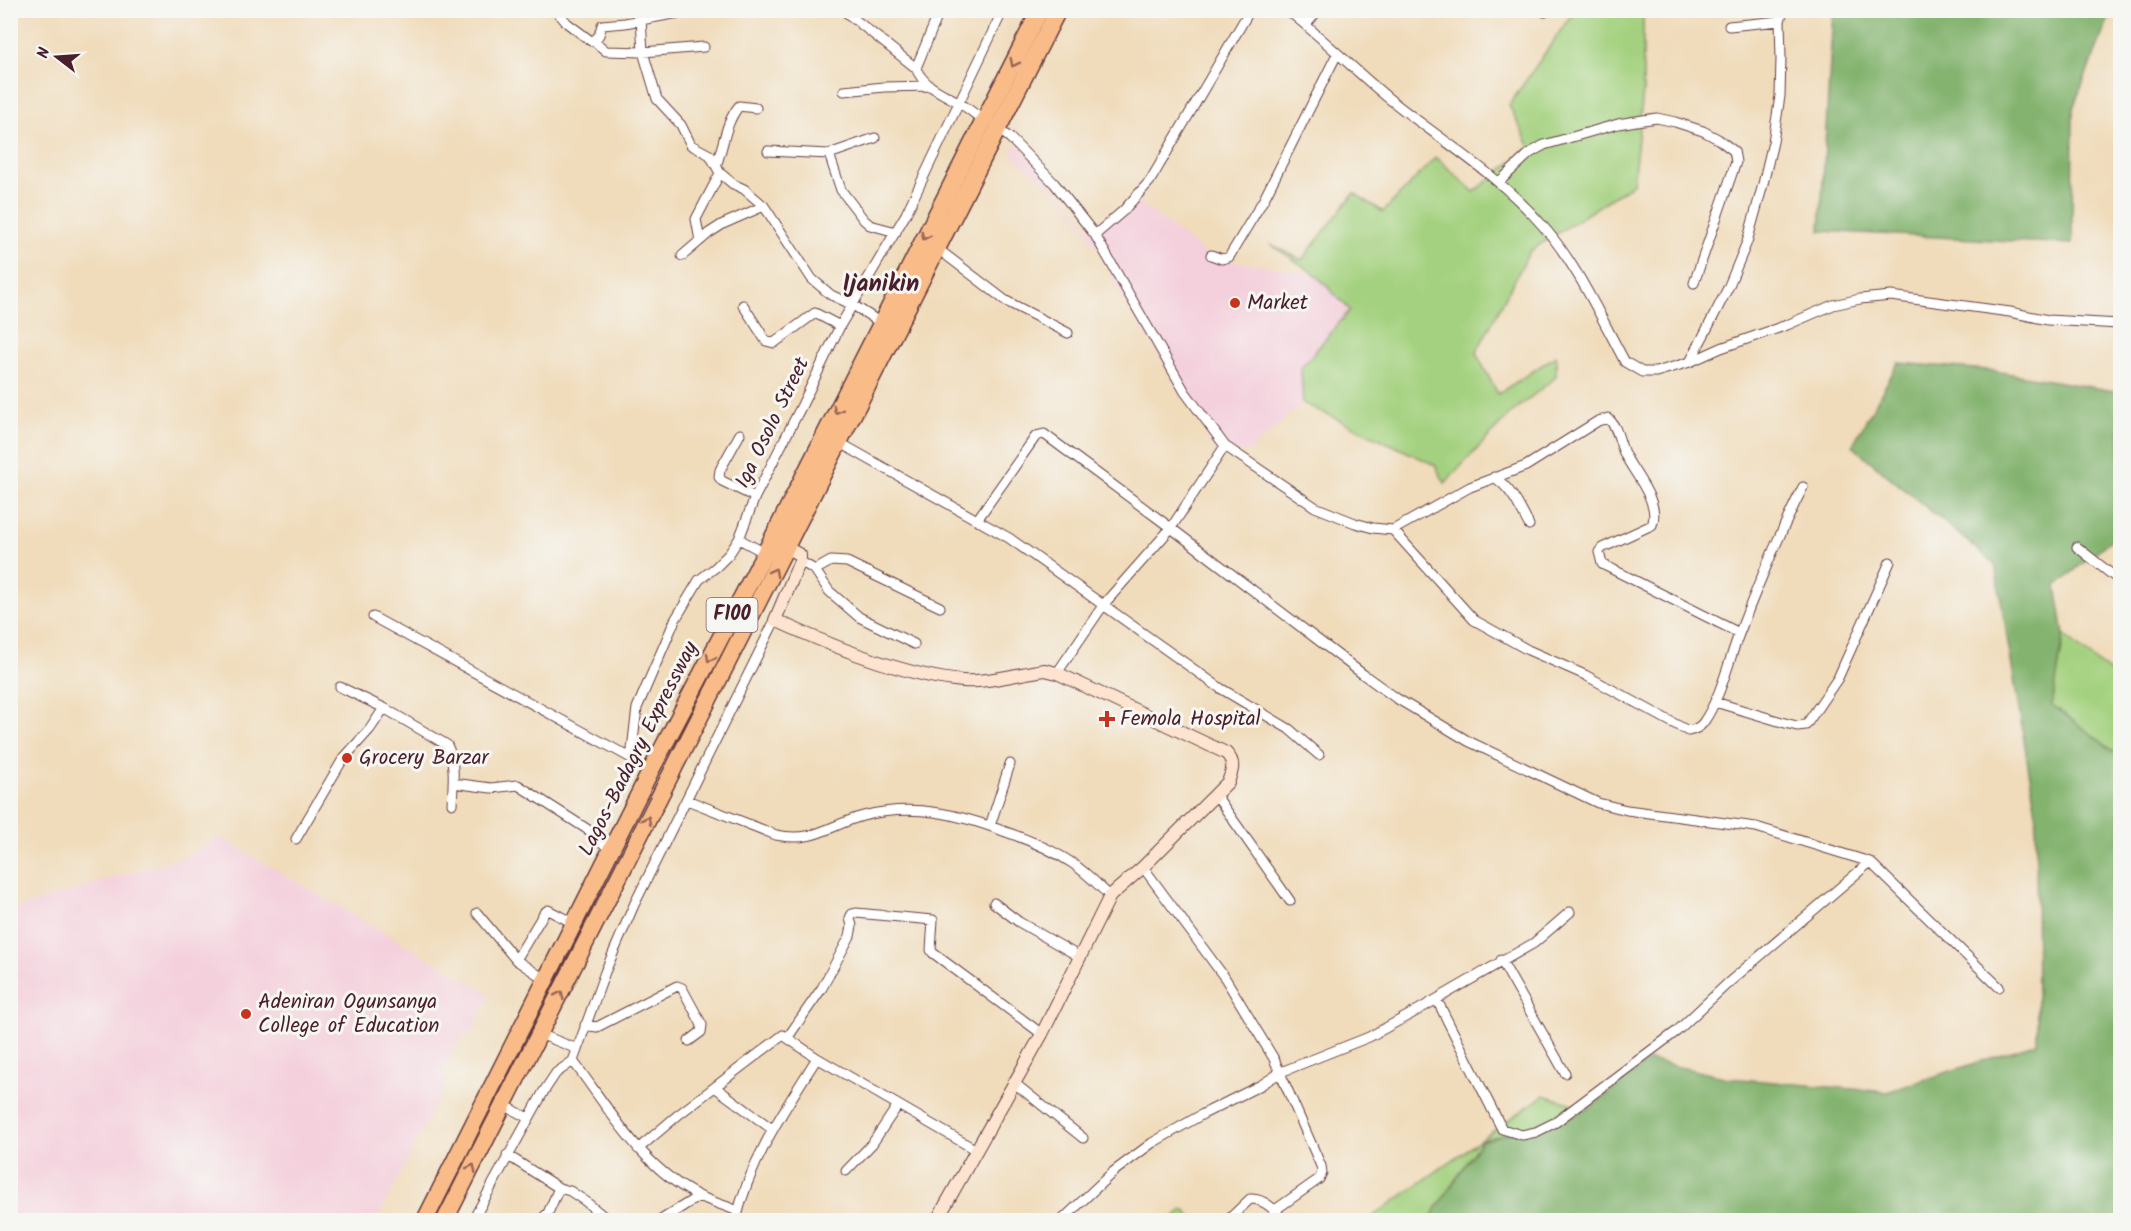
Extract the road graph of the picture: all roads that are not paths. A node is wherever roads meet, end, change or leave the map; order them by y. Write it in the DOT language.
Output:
graph roads {
  1 [pos="556,10"];
  2 [pos="707,10"];
  3 [pos="843,10"];
  4 [pos="940,10"];
  5 [pos="1003,10"];
  6 [pos="1041,10"];
  7 [pos="1058,10"];
  8 [pos="1250,10"];
  9 [pos="1287,10"];
  10 [pos="1318,10"];
  11 [pos="1783,10"];
  12 [pos="641,19"];
  13 [pos="1780,21"];
  14 [pos="1306,25"];
  15 [pos="1729,26"];
  16 [pos="594,40"];
  17 [pos="704,47"];
  18 [pos="643,52"];
  19 [pos="1337,54"];
  20 [pos="916,68"];
  21 [pos="929,86"];
  22 [pos="844,91"];
  23 [pos="960,103"];
  24 [pos="756,108"];
  25 [pos="991,125"];
  26 [pos="875,138"];
  27 [pos="768,151"];
  28 [pos="829,154"];
  29 [pos="718,170"];
  30 [pos="1499,182"];
  31 [pos="764,206"];
  32 [pos="896,232"];
  33 [pos="1095,235"];
  34 [pos="700,241"];
  35 [pos="938,249"];
  36 [pos="1210,255"];
  37 [pos="682,256"];
  38 [pos="1694,283"];
  39 [pos="743,305"];
  40 [pos="853,306"];
  41 [pos="881,323"];
  42 [pos="2121,324"];
  43 [pos="840,326"];
  44 [pos="1068,333"];
  45 [pos="1690,362"];
  46 [pos="740,434"];
  47 [pos="840,443"];
  48 [pos="1225,446"];
  49 [pos="1494,477"];
  50 [pos="1803,487"];
  51 [pos="755,497"];
  52 [pos="977,520"];
  53 [pos="1528,525"];
  54 [pos="1171,528"];
  55 [pos="1393,530"];
  56 [pos="739,539"];
  57 [pos="2077,547"];
  58 [pos="787,548"];
  59 [pos="765,554"];
  60 [pos="800,561"];
  61 [pos="1890,562"];
  62 [pos="815,570"];
  63 [pos="2121,581"];
  64 [pos="1104,604"];
  65 [pos="940,607"];
  66 [pos="373,617"];
  67 [pos="776,620"];
  68 [pos="1739,633"];
  69 [pos="915,644"];
  70 [pos="1057,673"];
  71 [pos="340,687"];
  72 [pos="1715,702"];
  73 [pos="384,708"];
  74 [pos="1319,755"];
  75 [pos="631,758"];
  76 [pos="1010,764"];
  77 [pos="650,772"];
  78 [pos="453,783"];
  79 [pos="1215,794"];
  80 [pos="687,800"];
  81 [pos="452,804"];
  82 [pos="990,826"];
  83 [pos="296,839"];
  84 [pos="612,852"];
  85 [pos="1870,862"];
  86 [pos="1143,867"];
  87 [pos="1110,896"];
  88 [pos="1290,901"];
  89 [pos="994,903"];
  90 [pos="1570,912"];
  91 [pos="477,913"];
  92 [pos="575,924"];
  93 [pos="1080,957"];
  94 [pos="516,960"];
  95 [pos="1501,960"];
  96 [pos="546,980"];
  97 [pos="1999,987"];
  98 [pos="1437,1000"];
  99 [pos="585,1025"];
  100 [pos="540,1034"];
  101 [pos="1042,1034"];
  102 [pos="788,1037"];
  103 [pos="689,1041"];
  104 [pos="577,1049"];
  105 [pos="817,1058"];
  106 [pos="573,1061"];
  107 [pos="1281,1072"];
  108 [pos="1565,1073"];
  109 [pos="1013,1082"];
  110 [pos="716,1088"];
  111 [pos="504,1105"];
  112 [pos="898,1105"];
  113 [pos="528,1118"];
  114 [pos="772,1129"];
  115 [pos="1083,1138"];
  116 [pos="638,1149"];
  117 [pos="976,1150"];
  118 [pos="507,1155"];
  119 [pos="846,1171"];
  120 [pos="559,1188"];
  121 [pos="699,1196"];
  122 [pos="1275,1210"];
  123 [pos="737,1216"];
  124 [pos="425,1221"];
  125 [pos="445,1221"];
  126 [pos="473,1221"];
  127 [pos="541,1221"];
  128 [pos="608,1221"];
  129 [pos="661,1221"];
  130 [pos="937,1221"];
  131 [pos="1062,1221"];
  132 [pos="1227,1221"];
  133 [pos="1283,1221"];
  1 -- 16 [label="street"];
  2 -- 12 [label="street"];
  3 -- 20 [label="street"];
  4 -- 20 [label="street"];
  5 -- 23 [label="street, Iga Osolo Street"];
  6 -- 25 [label="highway, Lagos-Badagry Expressway / F100, one-way"];
  7 -- 25 [label="highway, Lagos-Badagry Expressway / F100"];
  8 -- 33 [label="street"];
  9 -- 14 [label="street"];
  10 -- 14 [label="street"];
  11 -- 13 [label="street"];
  12 -- 16 [label="street"];
  12 -- 18 [label="street"];
  13 -- 15 [label="street"];
  13 -- 45 [label="street"];
  14 -- 19 [label="street"];
  16 -- 18 [label="street"];
  17 -- 18 [label="street"];
  18 -- 29 [label="street"];
  19 -- 30 [label="street"];
  19 -- 36 [label="street"];
  20 -- 21 [label="street"];
  21 -- 22 [label="street"];
  21 -- 23 [label="street"];
  23 -- 25 [label="street"];
  23 -- 32 [label="street, Iga Osolo Street"];
  24 -- 29 [label="street"];
  25 -- 33 [label="street"];
  25 -- 35 [label="highway, Lagos-Badagry Expressway / F100"];
  25 -- 41 [label="highway, Lagos-Badagry Expressway / F100, one-way"];
  26 -- 28 [label="street"];
  27 -- 28 [label="street"];
  28 -- 32 [label="street"];
  29 -- 31 [label="street"];
  29 -- 34 [label="street"];
  30 -- 38 [label="street"];
  30 -- 45 [label="street"];
  31 -- 34 [label="street"];
  31 -- 40 [label="street"];
  32 -- 40 [label="street, Iga Osolo Street"];
  33 -- 48 [label="street"];
  34 -- 37 [label="street"];
  35 -- 44 [label="street"];
  35 -- 47 [label="highway, Lagos-Badagry Expressway / F100"];
  39 -- 43 [label="street"];
  40 -- 41 [label="street"];
  40 -- 43 [label="street, Iga Osolo Street"];
  41 -- 59 [label="highway, Lagos-Badagry Expressway / F100, one-way"];
  42 -- 45 [label="street"];
  43 -- 51 [label="street, Iga Osolo Street"];
  46 -- 51 [label="street"];
  47 -- 52 [label="street"];
  47 -- 58 [label="highway, Lagos-Badagry Expressway / F100"];
  48 -- 54 [label="street"];
  48 -- 55 [label="street"];
  49 -- 53 [label="street"];
  49 -- 55 [label="street"];
  49 -- 68 [label="street"];
  50 -- 68 [label="street"];
  51 -- 56 [label="street, Iga Osolo Street"];
  52 -- 54 [label="street"];
  52 -- 64 [label="street"];
  54 -- 64 [label="street"];
  54 -- 85 [label="street"];
  55 -- 72 [label="street"];
  56 -- 59 [label="street"];
  56 -- 75 [label="street, Iga Osolo Street"];
  57 -- 63 [label="street"];
  58 -- 60 [label="street"];
  100 -- 58 [label="highway, Lagos-Badagry Expressway / F100, one-way"];
  59 -- 77 [label="highway, Lagos-Badagry Expressway / F100, one-way"];
  60 -- 62 [label="street"];
  60 -- 67 [label="street"];
  61 -- 72 [label="street"];
  62 -- 65 [label="street"];
  62 -- 69 [label="street"];
  64 -- 70 [label="street"];
  64 -- 74 [label="street"];
  66 -- 75 [label="street"];
  67 -- 70 [label="street"];
  67 -- 80 [label="street"];
  68 -- 72 [label="street"];
  70 -- 79 [label="street"];
  71 -- 73 [label="street"];
  73 -- 78 [label="street"];
  73 -- 83 [label="street"];
  75 -- 77 [label="street"];
  76 -- 82 [label="street"];
  77 -- 84 [label="highway, Lagos-Badagry Expressway / F100"];
  78 -- 81 [label="street"];
  78 -- 84 [label="street"];
  79 -- 86 [label="street"];
  79 -- 88 [label="street"];
  80 -- 82 [label="street"];
  80 -- 99 [label="street"];
  82 -- 87 [label="street"];
  84 -- 92 [label="highway, Lagos-Badagry Expressway / F100"];
  85 -- 97 [label="street"];
  85 -- 98 [label="street"];
  86 -- 87 [label="street"];
  86 -- 107 [label="street"];
  87 -- 93 [label="street"];
  89 -- 93 [label="street"];
  90 -- 95 [label="street"];
  91 -- 94 [label="street"];
  92 -- 94 [label="street"];
  92 -- 96 [label="highway, Lagos-Badagry Expressway / F100"];
  93 -- 101 [label="street"];
  94 -- 96 [label="street"];
  95 -- 98 [label="street"];
  95 -- 108 [label="street"];
  96 -- 124 [label="highway, Lagos-Badagry Expressway / F100"];
  98 -- 107 [label="street"];
  99 -- 103 [label="street"];
  99 -- 104 [label="street"];
  100 -- 104 [label="street"];
  100 -- 111 [label="highway, Lagos-Badagry Expressway / F100"];
  101 -- 102 [label="street"];
  101 -- 109 [label="street"];
  102 -- 105 [label="street"];
  102 -- 110 [label="street"];
  104 -- 106 [label="street"];
  105 -- 112 [label="street"];
  105 -- 114 [label="street"];
  106 -- 113 [label="street"];
  106 -- 116 [label="street"];
  107 -- 122 [label="street"];
  107 -- 131 [label="street"];
  109 -- 115 [label="street"];
  109 -- 117 [label="street"];
  110 -- 114 [label="street"];
  110 -- 116 [label="street"];
  111 -- 113 [label="street"];
  125 -- 111 [label="highway, Lagos-Badagry Expressway / F100, one-way"];
  112 -- 117 [label="street"];
  112 -- 119 [label="street"];
  113 -- 118 [label="street"];
  114 -- 123 [label="street"];
  116 -- 121 [label="street"];
  117 -- 130 [label="street"];
  118 -- 120 [label="street"];
  118 -- 126 [label="street"];
  120 -- 127 [label="street"];
  120 -- 128 [label="street"];
  121 -- 123 [label="street"];
  121 -- 129 [label="street"];
  122 -- 132 [label="street"];
  122 -- 133 [label="street"];
}
